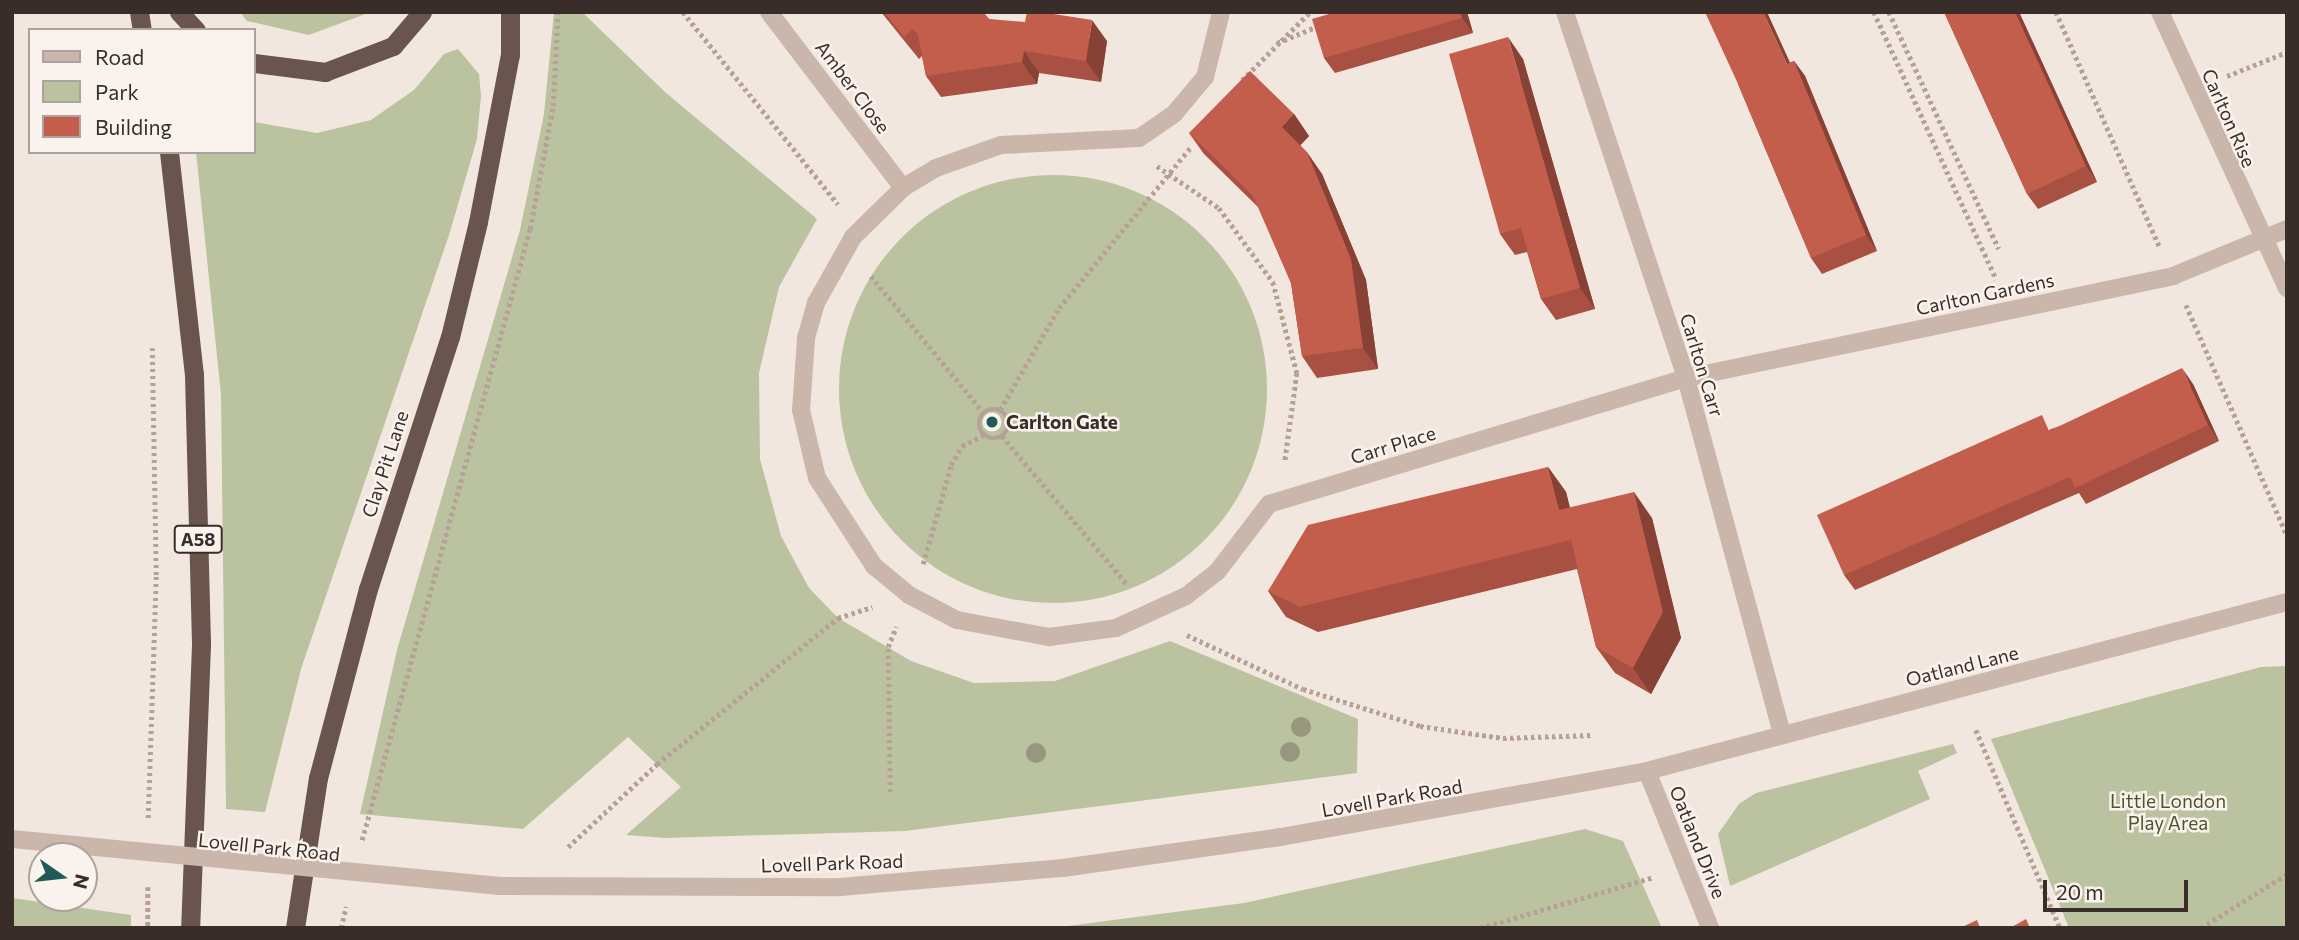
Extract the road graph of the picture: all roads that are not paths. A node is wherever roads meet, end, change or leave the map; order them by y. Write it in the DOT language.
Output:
graph roads {
  1 [pos="179,12"];
  2 [pos="422,12"];
  3 [pos="510,12"];
  4 [pos="769,12"];
  5 [pos="1221,12"];
  6 [pos="1565,12"];
  7 [pos="2160,12"];
  8 [pos="194,28"];
  9 [pos="256,63"];
  10 [pos="169,154"];
  11 [pos="903,188"];
  12 [pos="2287,229"];
  13 [pos="2260,240"];
  14 [pos="2287,288"];
  15 [pos="1686,378"];
  16 [pos="2287,602"];
  17 [pos="1782,735"];
  18 [pos="1647,771"];
  19 [pos="12,839"];
  20 [pos="190,928"];
  21 [pos="295,928"];
  22 [pos="1710,928"];
  1 -- 8 [label="highway"];
  2 -- 9 [label="highway"];
  3 -- 21 [label="highway, Clay Pit Lane"];
  4 -- 11 [label="street, Amber Close"];
  5 -- 11 [label="street"];
  6 -- 15 [label="street, Carlton Carr"];
  7 -- 13 [label="street, Carlton Rise"];
  10 -- 20 [label="highway, A58"];
  11 -- 15 [label="street, Carr Place"];
  12 -- 13 [label="street, Carlton Gardens"];
  13 -- 14 [label="street, Carlton Rise"];
  13 -- 15 [label="street, Carlton Gardens"];
  15 -- 17 [label="street, Carlton Carr"];
  16 -- 17 [label="street, Oatland Lane"];
  17 -- 18 [label="street, Oatland Lane"];
  18 -- 19 [label="street, Lovell Park Road, bridge"];
  18 -- 22 [label="street, Oatland Drive"];
}
